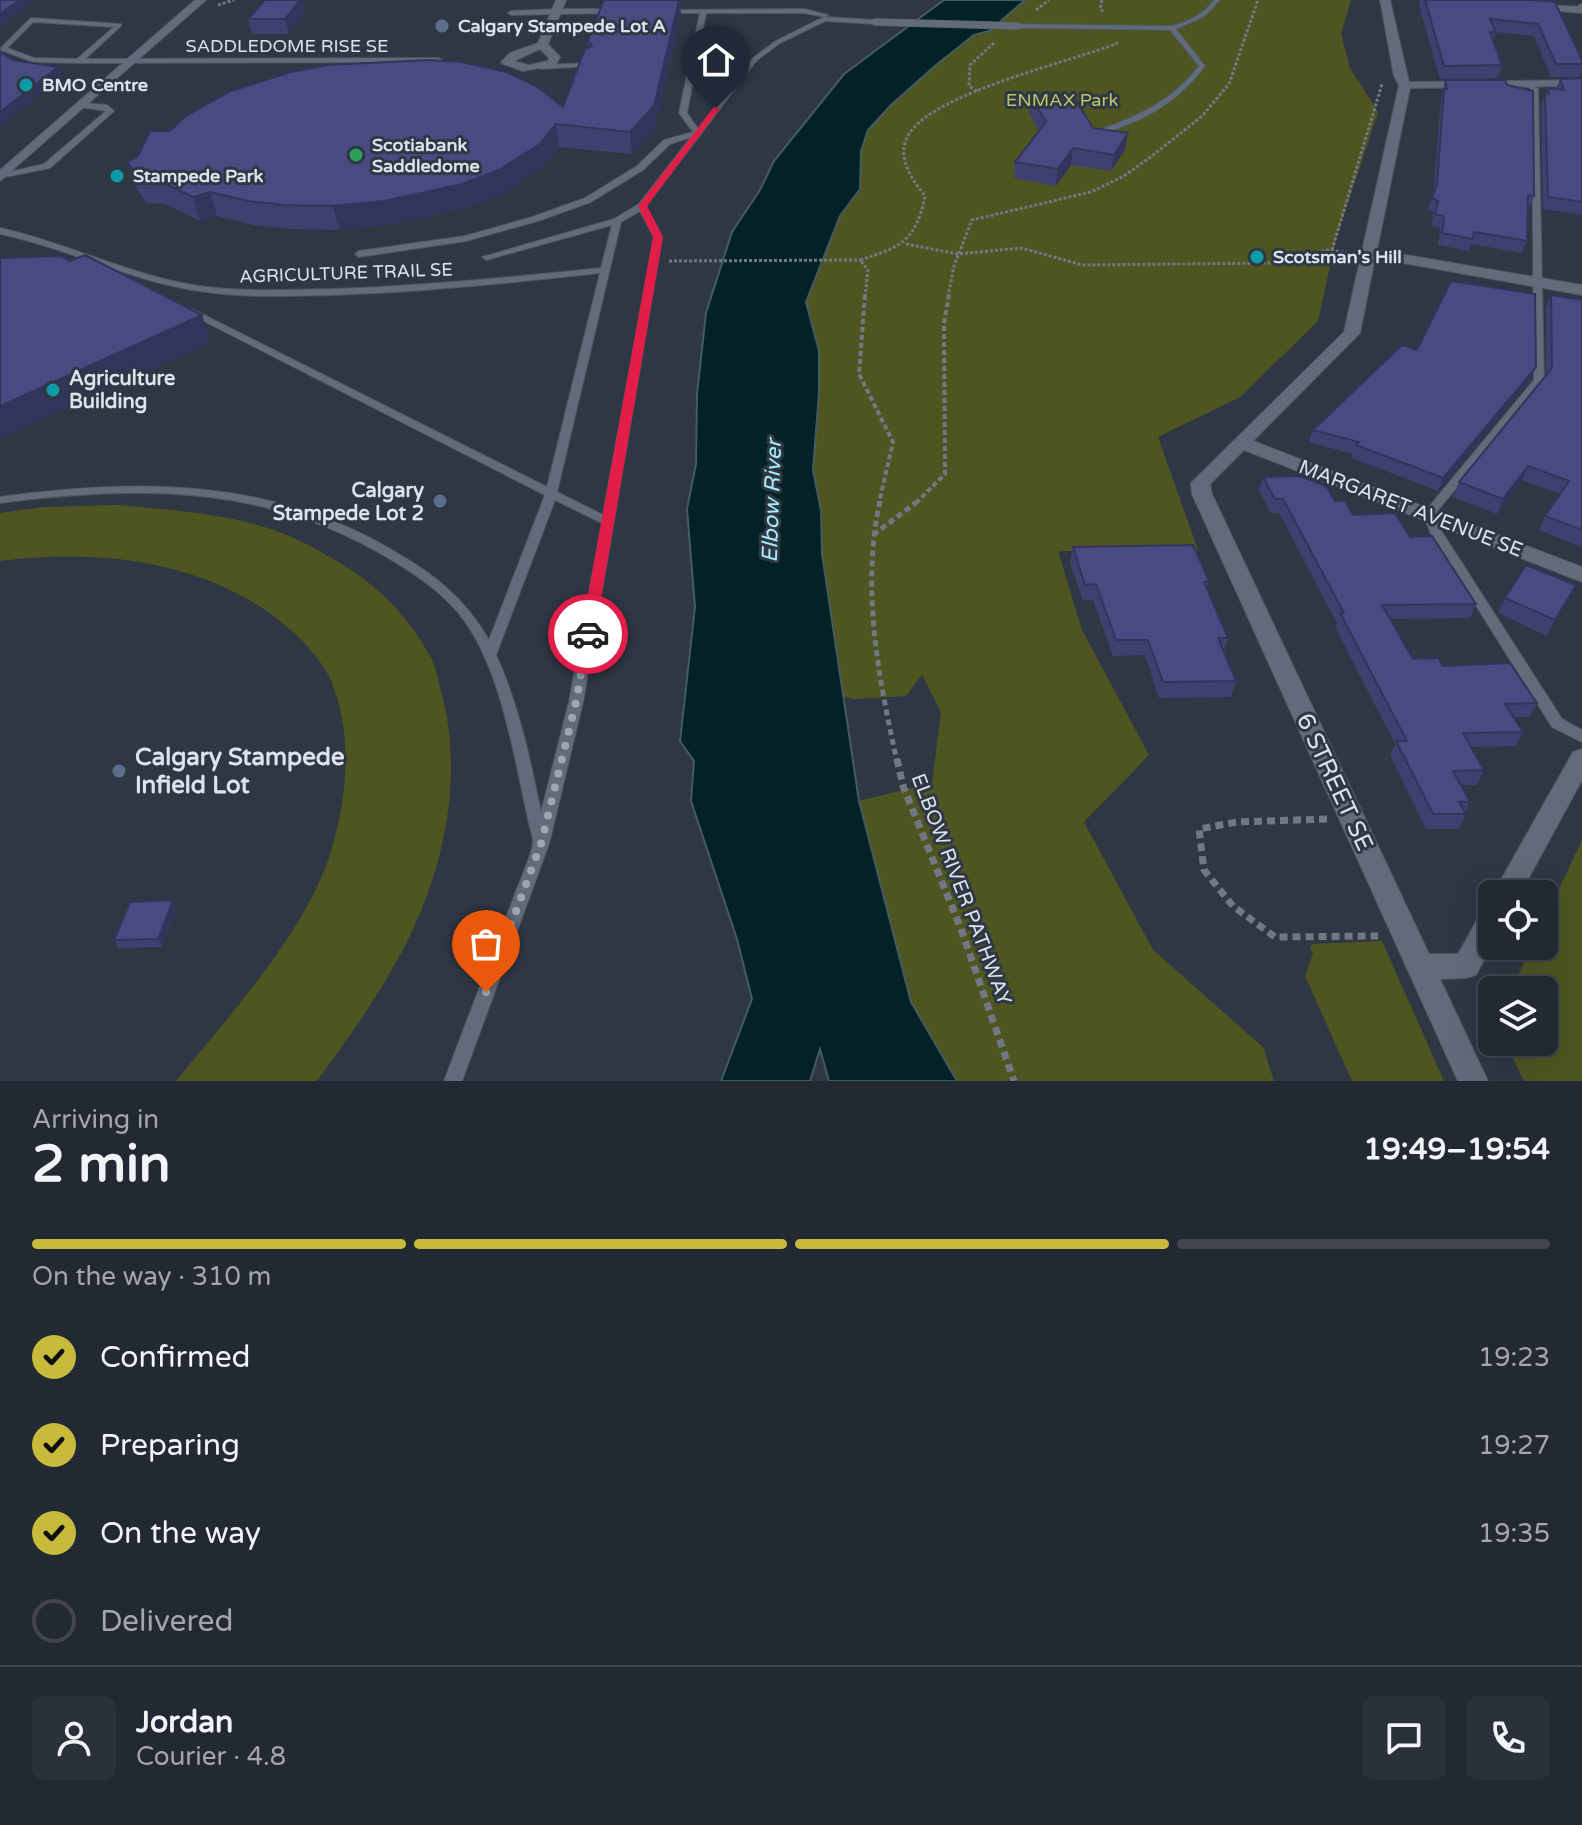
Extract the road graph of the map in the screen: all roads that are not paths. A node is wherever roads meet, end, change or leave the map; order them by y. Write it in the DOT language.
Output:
graph roads {
  1 [pos="201,0"];
  2 [pos="1217,0"];
  3 [pos="1385,0"];
  4 [pos="1578,0"];
  5 [pos="1517,5"];
  6 [pos="1582,7"];
  7 [pos="558,8"];
  8 [pos="512,11"];
  9 [pos="620,11"];
  10 [pos="651,11"];
  11 [pos="703,11"];
  12 [pos="825,14"];
  13 [pos="1172,28"];
  14 [pos="542,45"];
  15 [pos="555,57"];
  16 [pos="135,60"];
  17 [pos="439,60"];
  18 [pos="79,61"];
  19 [pos="541,67"];
  20 [pos="1582,83"];
  21 [pos="1528,84"];
  22 [pos="1405,85"];
  23 [pos="84,105"];
  24 [pos="1107,130"];
  25 [pos="697,133"];
  26 [pos="1,176"];
  27 [pos="642,206"];
  28 [pos="617,221"];
  29 [pos="0,231"];
  30 [pos="1371,253"];
  31 [pos="359,254"];
  32 [pos="486,257"];
  33 [pos="606,270"];
  34 [pos="161,280"];
  35 [pos="1539,283"];
  36 [pos="1582,290"];
  37 [pos="155,294"];
  38 [pos="180,306"];
  39 [pos="1240,442"];
  40 [pos="551,494"];
  41 [pos="0,500"];
  42 [pos="1429,514"];
  43 [pos="608,522"];
  44 [pos="1582,575"];
  45 [pos="489,657"];
  46 [pos="1582,737"];
  47 [pos="1582,758"];
  48 [pos="541,844"];
  49 [pos="1514,880"];
  50 [pos="1478,944"];
  51 [pos="1420,967"];
  52 [pos="453,1081"];
  53 [pos="1473,1081"];
  1 -- 16 [label="street"];
  2 -- 13 [label="lane"];
  3 -- 22 [label="street"];
  4 -- 6 [label="street"];
  5 -- 6 [label="street"];
  7 -- 8 [label="lane"];
  7 -- 9 [label="lane"];
  7 -- 14 [label="street"];
  10 -- 11 [label="lane"];
  11 -- 12 [label="lane"];
  11 -- 25 [label="lane"];
  12 -- 13 [label="lane, bridge"];
  12 -- 25 [label="lane"];
  13 -- 24 [label="lane"];
  14 -- 15 [label="street"];
  14 -- 19 [label="street"];
  15 -- 19 [label="street"];
  15 -- 19 [label="lane"];
  16 -- 17 [label="lane, SADDLEDOME RISE SE"];
  16 -- 18 [label="lane, SADDLEDOME RISE SE"];
  16 -- 23 [label="street"];
  18 -- 18 [label="lane, SADDLEDOME RISE SE"];
  20 -- 21 [label="street"];
  21 -- 22 [label="street"];
  21 -- 35 [label="lane"];
  22 -- 30 [label="street"];
  23 -- 26 [label="street"];
  23 -- 26 [label="lane"];
  25 -- 27 [label="lane"];
  25 -- 31 [label="lane"];
  27 -- 28 [label="lane"];
  27 -- 43 [label="lane"];
  28 -- 32 [label="lane"];
  28 -- 33 [label="lane"];
  29 -- 34 [label="lane, AGRICULTURE TRAIL SE"];
  30 -- 35 [label="street"];
  30 -- 39 [label="street"];
  33 -- 34 [label="lane, AGRICULTURE TRAIL SE"];
  33 -- 40 [label="lane"];
  34 -- 37 [label="lane"];
  35 -- 36 [label="street"];
  35 -- 42 [label="lane"];
  38 -- 40 [label="lane"];
  39 -- 42 [label="street, MARGARET AVENUE SE"];
  39 -- 51 [label="street, 6 STREET SE"];
  40 -- 43 [label="lane"];
  40 -- 45 [label="lane"];
  41 -- 45 [label="lane"];
  42 -- 44 [label="street, MARGARET AVENUE SE"];
  42 -- 46 [label="lane"];
  43 -- 48 [label="lane"];
  45 -- 48 [label="lane"];
  47 -- 49 [label="street"];
  48 -- 52 [label="lane"];
  50 -- 51 [label="street"];
  51 -- 53 [label="street, 6 STREET SE"];
}
